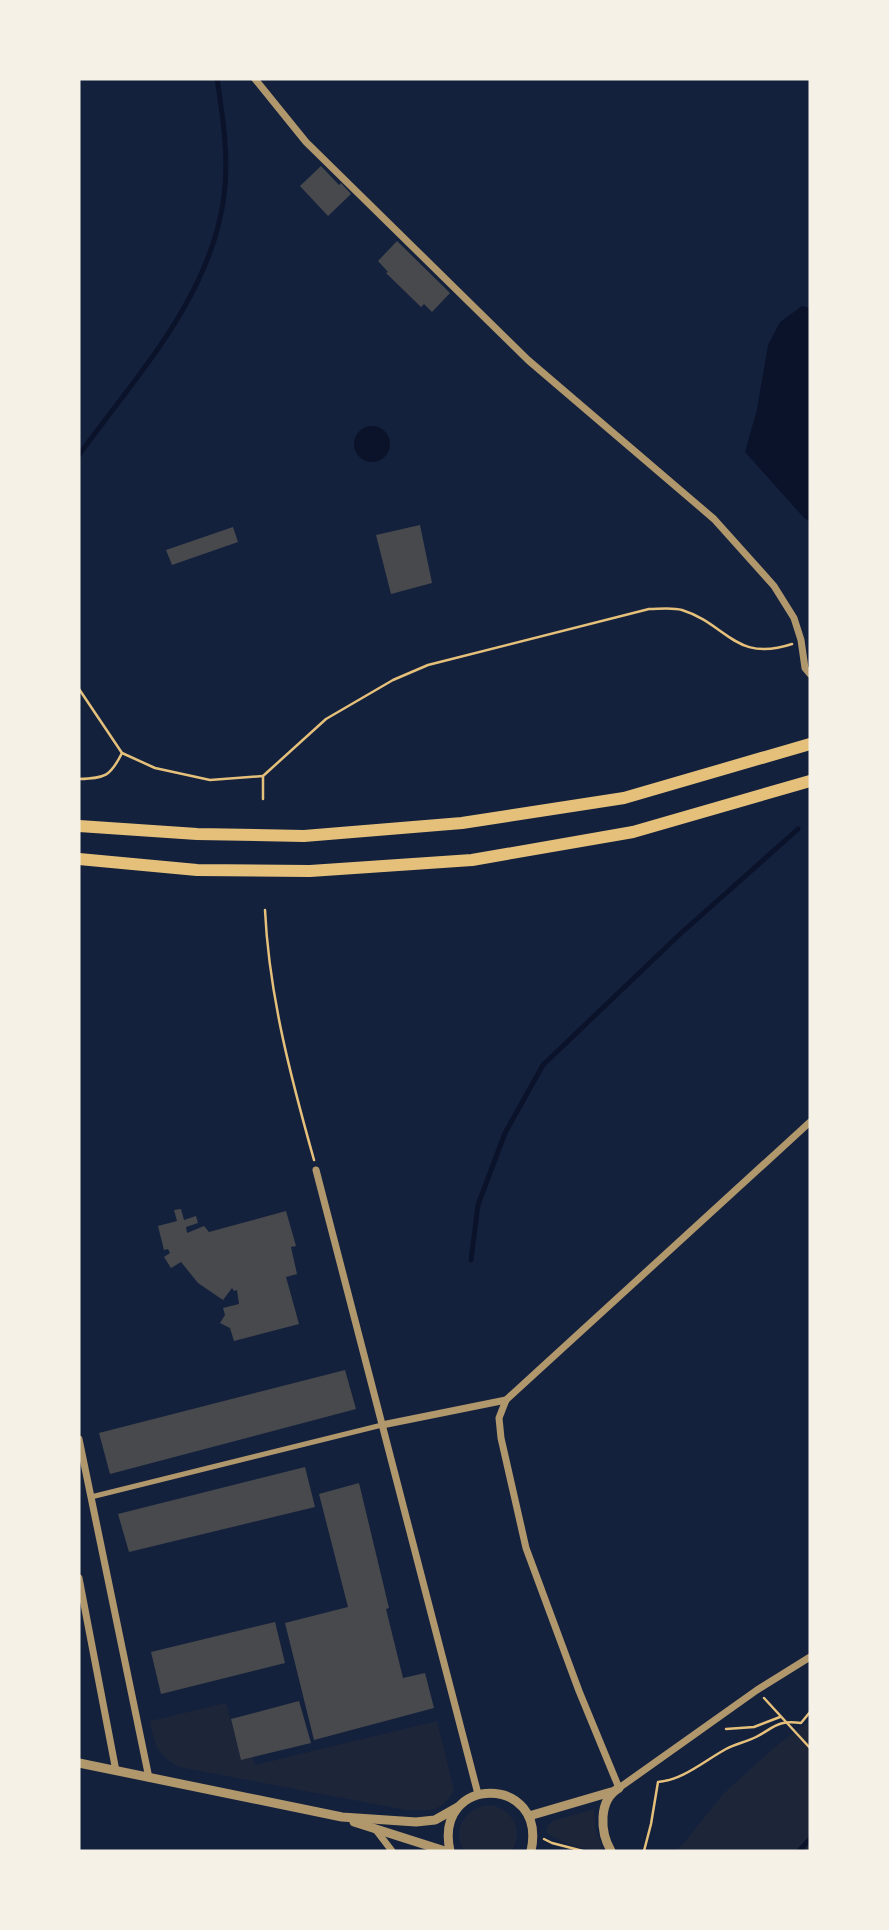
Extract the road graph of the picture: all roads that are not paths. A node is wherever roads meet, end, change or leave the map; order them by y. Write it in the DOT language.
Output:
graph roads {
  1 [pos="255,79"];
  2 [pos="810,674"];
  3 [pos="810,744"];
  4 [pos="810,781"];
  5 [pos="79,826"];
  6 [pos="79,859"];
  7 [pos="810,1122"];
  8 [pos="316,1170"];
  9 [pos="506,1400"];
  10 [pos="382,1425"];
  11 [pos="79,1439"];
  12 [pos="91,1497"];
  13 [pos="79,1577"];
  14 [pos="810,1657"];
  15 [pos="79,1763"];
  16 [pos="116,1771"];
  17 [pos="149,1778"];
  18 [pos="615,1790"];
  19 [pos="478,1794"];
  20 [pos="458,1807"];
  21 [pos="529,1816"];
  22 [pos="342,1817"];
  23 [pos="376,1830"];
  24 [pos="392,1851"];
  25 [pos="444,1851"];
  26 [pos="450,1851"];
  27 [pos="532,1851"];
  28 [pos="611,1851"];
  1 -- 2 [label="street"];
  3 -- 5 [label="highway"];
  4 -- 6 [label="highway"];
  7 -- 9 [label="street"];
  8 -- 10 [label="street"];
  9 -- 10 [label="street"];
  9 -- 18 [label="street"];
  10 -- 12 [label="street"];
  10 -- 19 [label="street"];
  11 -- 12 [label="street"];
  12 -- 17 [label="street"];
  13 -- 16 [label="street"];
  14 -- 18 [label="street"];
  15 -- 16 [label="street"];
  16 -- 17 [label="street"];
  17 -- 22 [label="street"];
  18 -- 21 [label="street"];
  18 -- 28 [label="street"];
  19 -- 20 [label="street"];
  19 -- 21 [label="street"];
  20 -- 22 [label="street"];
  20 -- 26 [label="street"];
  21 -- 27 [label="street"];
  22 -- 23 [label="street"];
  23 -- 24 [label="street"];
  23 -- 25 [label="street"];
}
